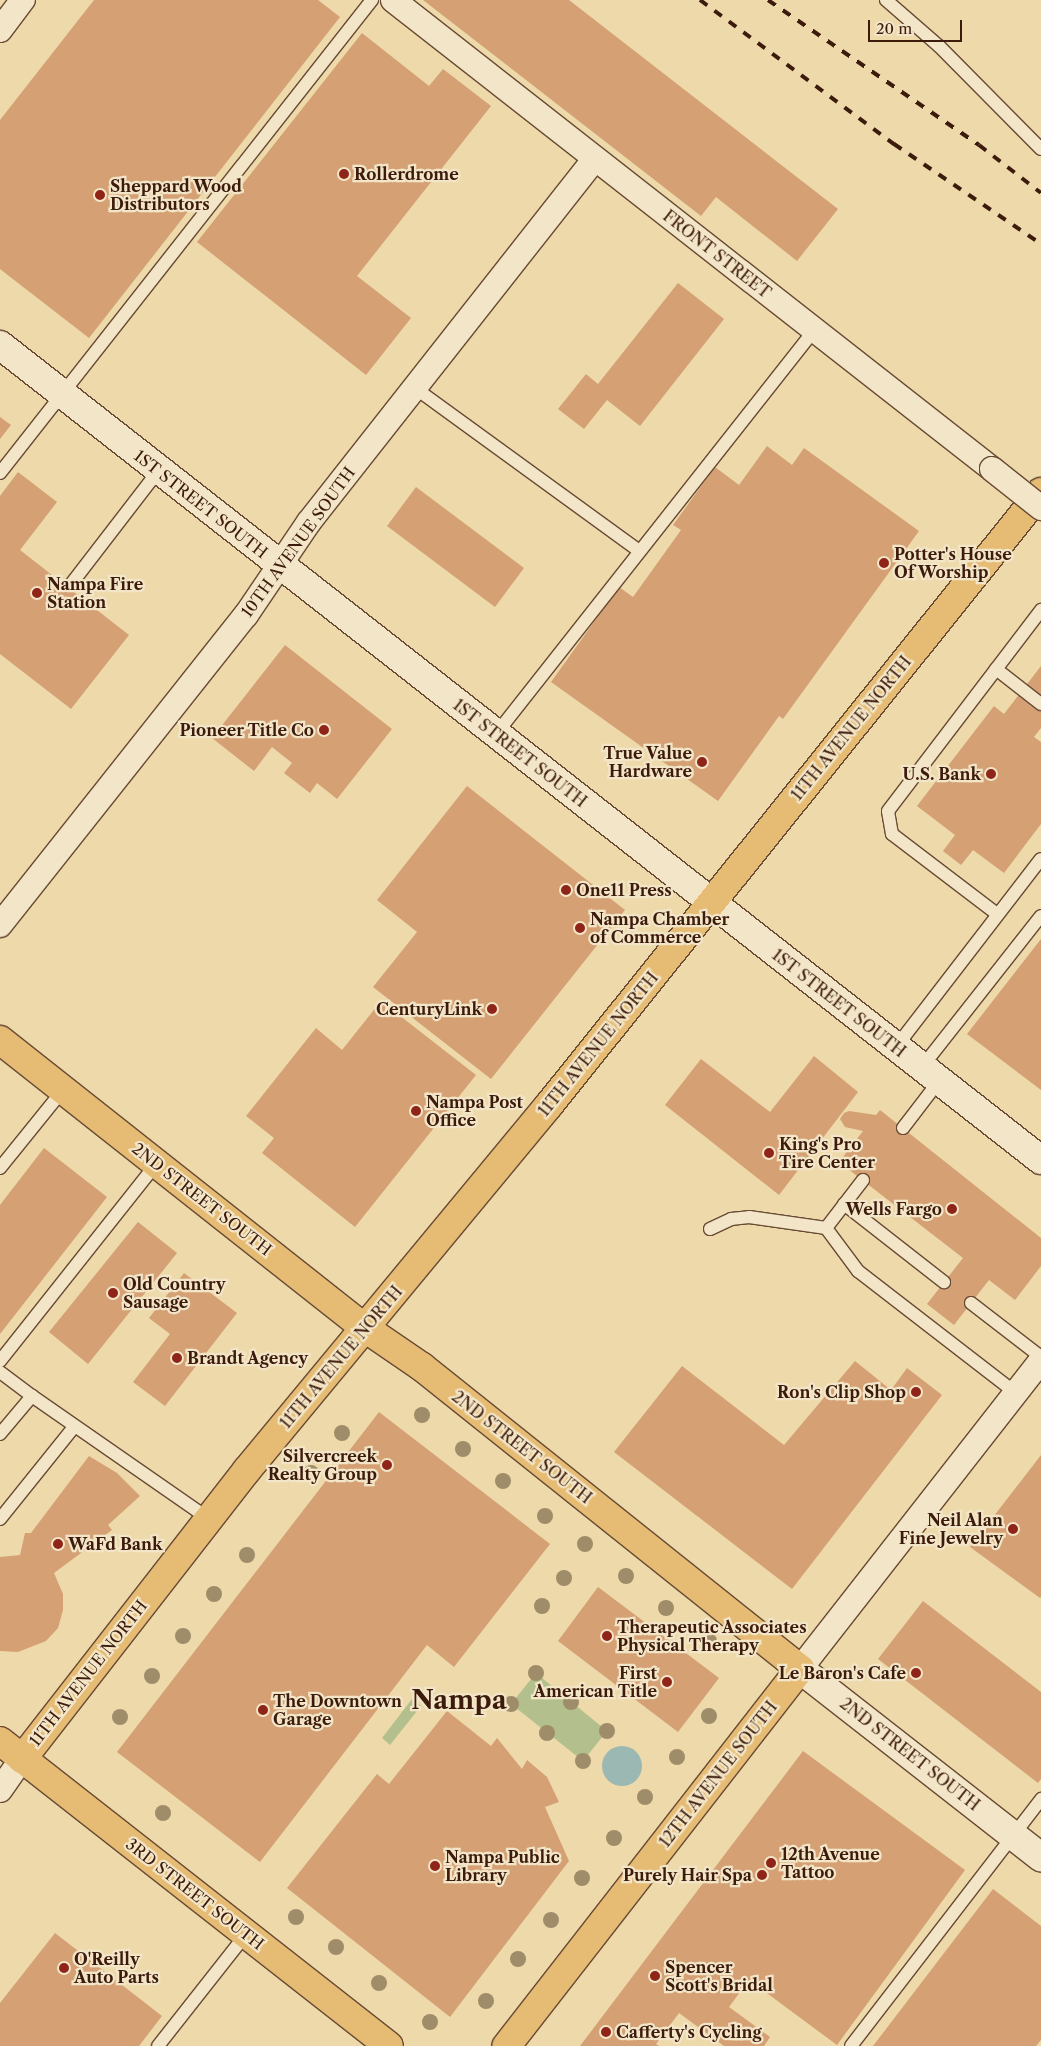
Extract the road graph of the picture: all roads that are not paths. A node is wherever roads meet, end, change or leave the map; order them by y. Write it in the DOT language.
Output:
graph roads {
  1 [pos="23,0"];
  2 [pos="372,0"];
  3 [pos="394,0"];
  4 [pos="886,0"];
  5 [pos="0,30"];
  6 [pos="1041,149"];
  7 [pos="595,159"];
  8 [pos="815,329"];
  9 [pos="0,346"];
  10 [pos="415,388"];
  11 [pos="62,394"];
  12 [pos="159,470"];
  13 [pos="0,473"];
  14 [pos="1041,492"];
  15 [pos="1041,508"];
  16 [pos="639,551"];
  17 [pos="280,565"];
  18 [pos="72,583"];
  19 [pos="1041,610"];
  20 [pos="996,669"];
  21 [pos="1041,704"];
  22 [pos="496,734"];
  23 [pos="1041,859"];
  24 [pos="710,902"];
  25 [pos="997,914"];
  26 [pos="1041,916"];
  27 [pos="0,925"];
  28 [pos="896,1047"];
  29 [pos="3,1048"];
  30 [pos="930,1074"];
  31 [pos="63,1090"];
  32 [pos="903,1128"];
  33 [pos="1041,1160"];
  34 [pos="156,1163"];
  35 [pos="0,1168"];
  36 [pos="863,1180"];
  37 [pos="844,1204"];
  38 [pos="826,1228"];
  39 [pos="710,1229"];
  40 [pos="944,1282"];
  41 [pos="971,1302"];
  42 [pos="365,1328"];
  43 [pos="1041,1359"];
  44 [pos="0,1361"];
  45 [pos="0,1372"];
  46 [pos="1016,1393"];
  47 [pos="32,1396"];
  48 [pos="74,1427"];
  49 [pos="0,1434"];
  50 [pos="0,1519"];
  51 [pos="209,1519"];
  52 [pos="800,1668"];
  53 [pos="0,1741"];
  54 [pos="22,1759"];
  55 [pos="0,1790"];
  56 [pos="1041,1799"];
  57 [pos="1013,1834"];
  58 [pos="1041,1857"];
  59 [pos="246,1934"];
  60 [pos="158,2046"];
  61 [pos="389,2046"];
  62 [pos="506,2046"];
  63 [pos="851,2046"];
  1 -- 5 [label="street"];
  2 -- 11 [label="lane"];
  3 -- 7 [label="street, FRONT STREET"];
  4 -- 6 [label="lane"];
  7 -- 8 [label="street, FRONT STREET"];
  7 -- 10 [label="street, 10TH AVENUE SOUTH"];
  8 -- 15 [label="street, FRONT STREET, bridge"];
  8 -- 16 [label="lane"];
  9 -- 11 [label="street, 1ST STREET SOUTH"];
  10 -- 16 [label="lane"];
  10 -- 17 [label="street, 10TH AVENUE SOUTH"];
  11 -- 12 [label="street, 1ST STREET SOUTH"];
  11 -- 13 [label="lane"];
  12 -- 17 [label="street, 1ST STREET SOUTH"];
  12 -- 18 [label="lane"];
  14 -- 24 [label="main road, 11TH AVENUE NORTH"];
  16 -- 22 [label="lane"];
  17 -- 22 [label="street, 1ST STREET SOUTH"];
  17 -- 27 [label="street, 10TH AVENUE SOUTH"];
  19 -- 20 [label="lane"];
  20 -- 21 [label="lane"];
  20 -- 25 [label="lane"];
  22 -- 24 [label="street, 1ST STREET SOUTH"];
  23 -- 25 [label="lane"];
  24 -- 28 [label="street, 1ST STREET SOUTH"];
  24 -- 42 [label="main road, 11TH AVENUE NORTH"];
  25 -- 28 [label="lane"];
  26 -- 30 [label="lane"];
  28 -- 30 [label="street, 1ST STREET SOUTH"];
  29 -- 31 [label="main road, 2ND STREET SOUTH"];
  30 -- 32 [label="lane"];
  30 -- 33 [label="street, 1ST STREET SOUTH"];
  31 -- 34 [label="main road, 2ND STREET SOUTH"];
  31 -- 35 [label="lane"];
  34 -- 42 [label="main road, 2ND STREET SOUTH"];
  34 -- 44 [label="lane"];
  36 -- 37 [label="lane"];
  37 -- 38 [label="lane"];
  37 -- 40 [label="lane"];
  38 -- 39 [label="lane"];
  38 -- 46 [label="lane"];
  41 -- 43 [label="lane"];
  42 -- 51 [label="main road, 11TH AVENUE NORTH"];
  42 -- 52 [label="main road, 2ND STREET SOUTH"];
  43 -- 46 [label="street, 12TH AVENUE SOUTH"];
  45 -- 47 [label="lane"];
  46 -- 52 [label="street, 12TH AVENUE SOUTH"];
  47 -- 48 [label="lane"];
  47 -- 49 [label="lane"];
  48 -- 50 [label="lane"];
  48 -- 51 [label="lane"];
  51 -- 54 [label="main road, 11TH AVENUE NORTH"];
  52 -- 57 [label="street, 2ND STREET SOUTH"];
  52 -- 62 [label="main road, 12TH AVENUE SOUTH"];
  53 -- 54 [label="main road, 3RD STREET SOUTH"];
  54 -- 55 [label="street"];
  54 -- 59 [label="main road, 3RD STREET SOUTH"];
  56 -- 57 [label="lane"];
  57 -- 58 [label="street, 2ND STREET SOUTH"];
  57 -- 63 [label="lane"];
  59 -- 60 [label="lane"];
  59 -- 61 [label="main road, 3RD STREET SOUTH"];
}
